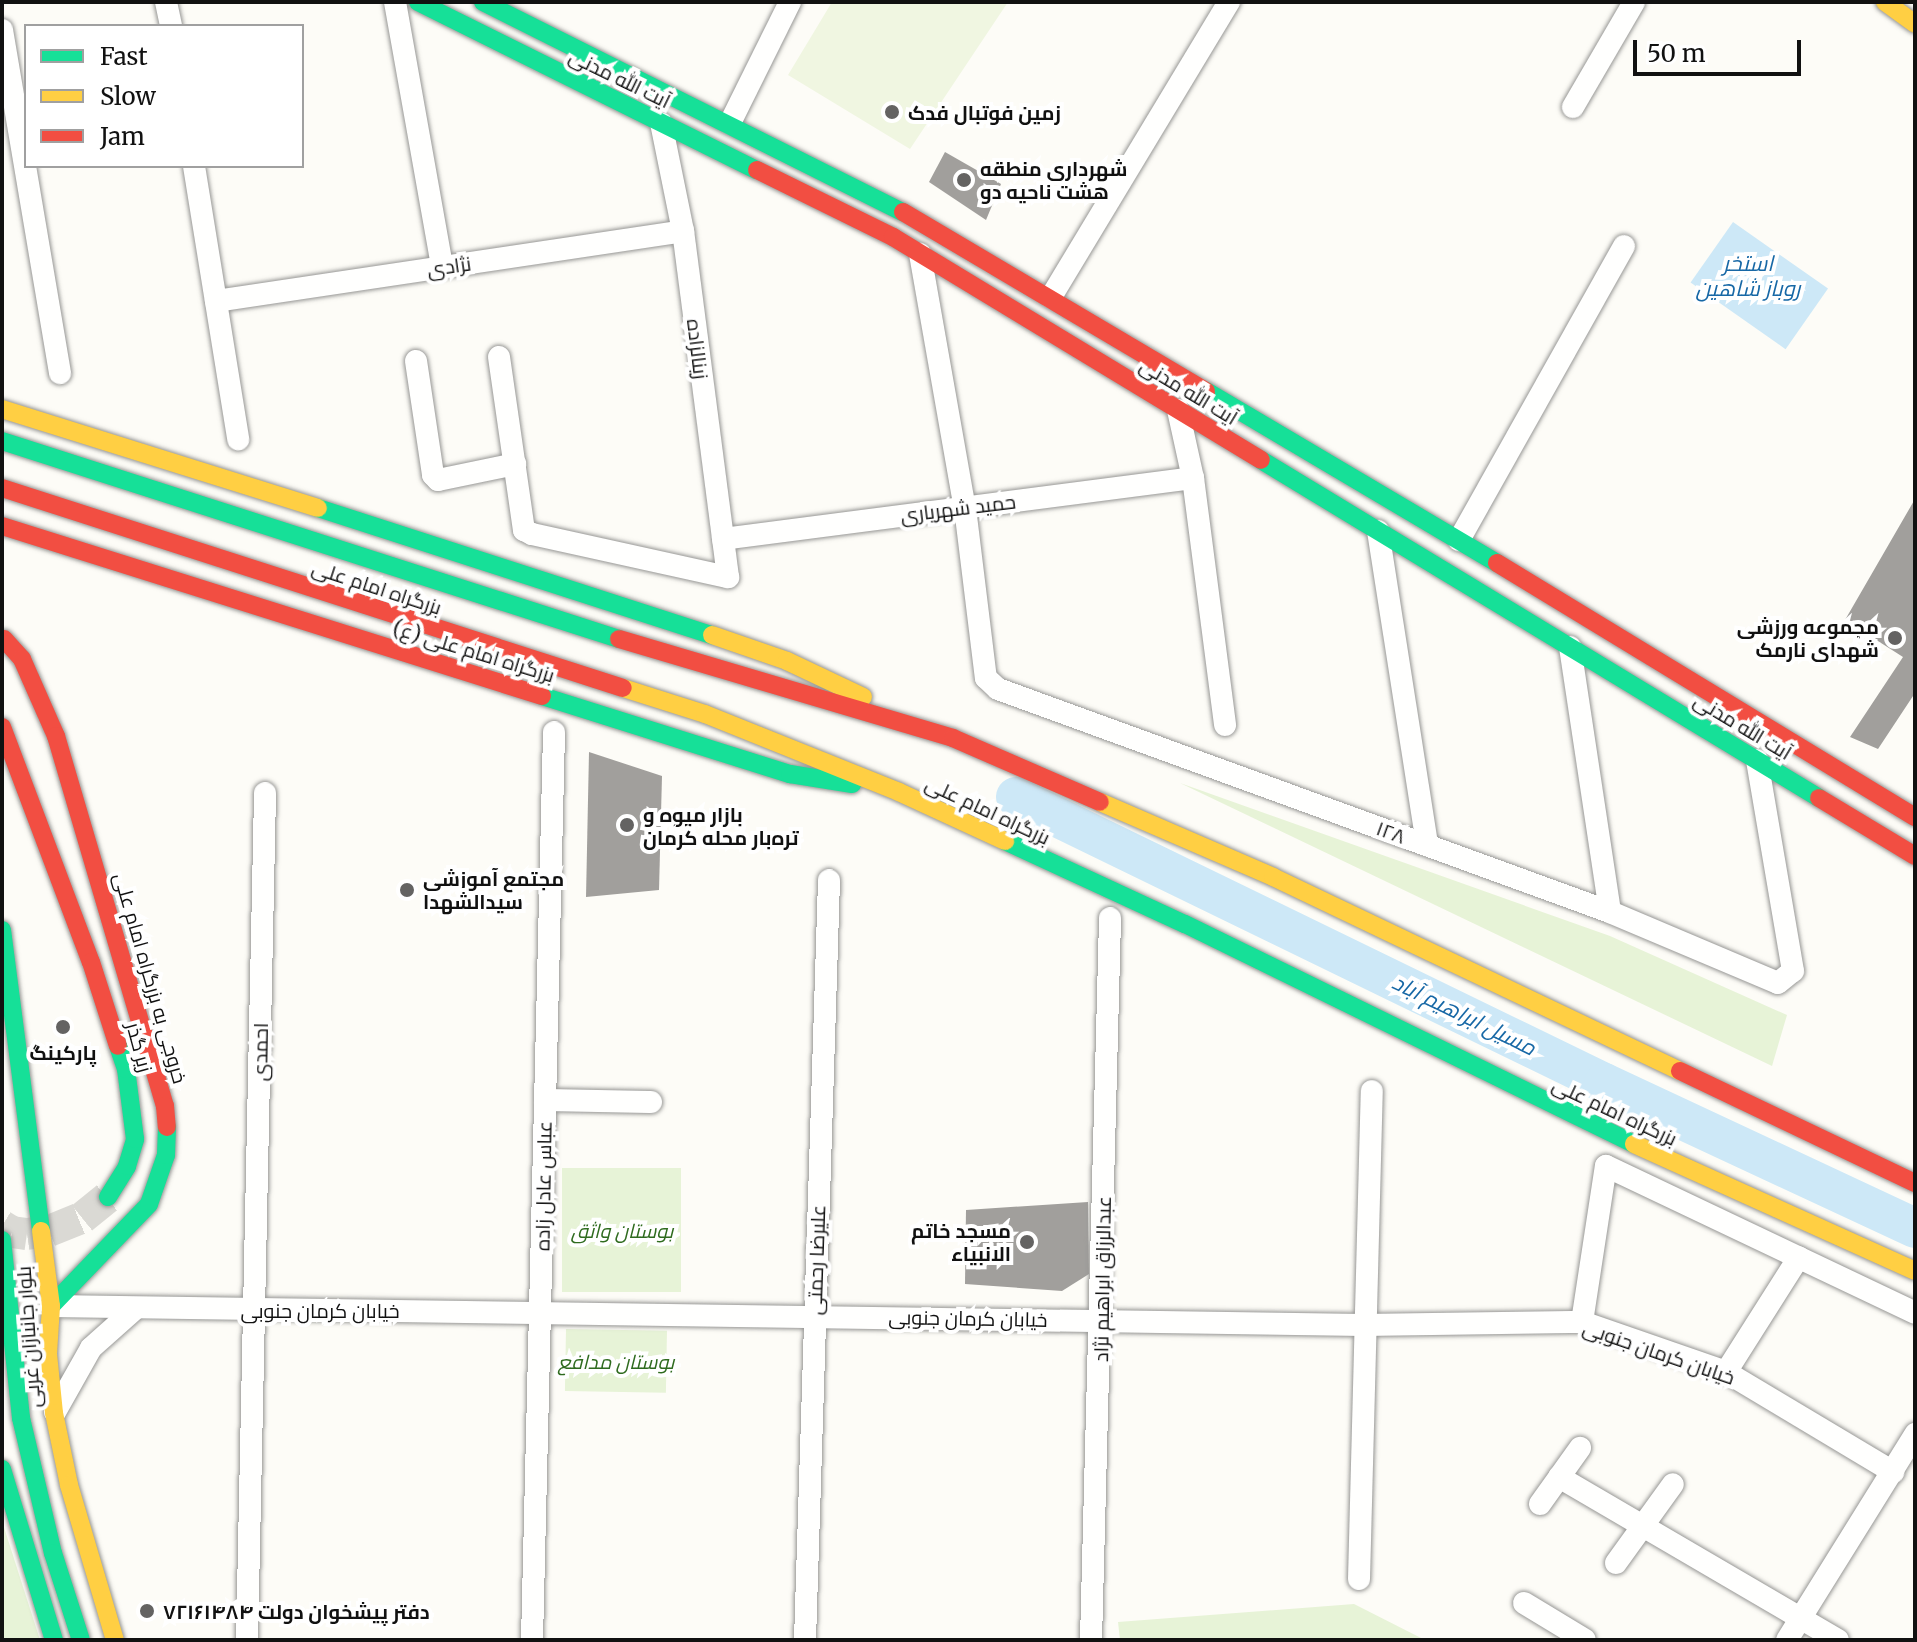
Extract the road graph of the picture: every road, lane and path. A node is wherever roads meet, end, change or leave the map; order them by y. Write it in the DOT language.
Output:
graph roads {
  1 [pos="166,2"];
  2 [pos="395,2"];
  3 [pos="418,2"];
  4 [pos="483,2"];
  5 [pos="790,2"];
  6 [pos="1229,2"];
  7 [pos="1634,2"];
  8 [pos="1885,2"];
  9 [pos="171,24"];
  10 [pos="1915,24"];
  11 [pos="2,30"];
  12 [pos="1573,107"];
  13 [pos="661,123"];
  14 [pos="730,123"];
  15 [pos="16,129"];
  16 [pos="194,168"];
  17 [pos="683,231"];
  18 [pos="1624,246"];
  19 [pos="920,254"];
  20 [pos="442,267"];
  21 [pos="1051,297"];
  22 [pos="216,301"];
  23 [pos="1035,324"];
  24 [pos="499,357"];
  25 [pos="416,361"];
  26 [pos="60,373"];
  27 [pos="2,409"];
  28 [pos="1178,410"];
  29 [pos="238,439"];
  30 [pos="2,441"];
  31 [pos="515,464"];
  32 [pos="1193,478"];
  33 [pos="2,488"];
  34 [pos="965,508"];
  35 [pos="2,526"];
  36 [pos="1378,531"];
  37 [pos="40,535"];
  38 [pos="723,539"];
  39 [pos="1459,540"];
  40 [pos="2,547"];
  41 [pos="3,637"];
  42 [pos="1570,647"];
  43 [pos="1225,725"];
  44 [pos="2,727"];
  45 [pos="31,730"];
  46 [pos="554,732"];
  47 [pos="953,738"];
  48 [pos="1757,760"];
  49 [pos="899,792"];
  50 [pos="265,793"];
  51 [pos="1915,817"];
  52 [pos="62,832"];
  53 [pos="1427,845"];
  54 [pos="1915,856"];
  55 [pos="829,880"];
  56 [pos="69,909"];
  57 [pos="1610,912"];
  58 [pos="1110,918"];
  59 [pos="2,930"];
  60 [pos="1372,1091"];
  61 [pos="545,1100"];
  62 [pos="651,1102"];
  63 [pos="1915,1183"];
  64 [pos="108,1197"];
  65 [pos="2,1240"];
  66 [pos="1799,1257"];
  67 [pos="1915,1271"];
  68 [pos="24,1307"];
  69 [pos="135,1309"];
  70 [pos="255,1310"];
  71 [pos="540,1311"];
  72 [pos="1915,1313"];
  73 [pos="814,1316"];
  74 [pos="1101,1320"];
  75 [pos="1582,1322"];
  76 [pos="1363,1325"];
  77 [pos="1726,1372"];
  78 [pos="2,1388"];
  79 [pos="54,1413"];
  80 [pos="21,1418"];
  81 [pos="1915,1434"];
  82 [pos="1580,1448"];
  83 [pos="2,1469"];
  84 [pos="1893,1472"];
  85 [pos="1559,1477"];
  86 [pos="1673,1484"];
  87 [pos="1540,1504"];
  88 [pos="1641,1525"];
  89 [pos="1616,1563"];
  90 [pos="1359,1579"];
  91 [pos="1524,1603"];
  92 [pos="1802,1617"];
  93 [pos="54,1640"];
  94 [pos="81,1640"];
  95 [pos="115,1640"];
  96 [pos="247,1640"];
  97 [pos="532,1640"];
  98 [pos="805,1640"];
  99 [pos="1091,1640"];
  100 [pos="1585,1640"];
  101 [pos="1787,1640"];
  102 [pos="1838,1640"];
  1 -- 9 [label="street"];
  2 -- 20 [label="street"];
  3 -- 13 [label="main road, آیت الله مدنی"];
  4 -- 14 [label="main road, آیت الله مدنی"];
  5 -- 14 [label="street"];
  6 -- 21 [label="street"];
  7 -- 12 [label="street"];
  8 -- 10 [label="main road"];
  11 -- 15 [label="street"];
  13 -- 17 [label="street, زینالزاده"];
  13 -- 19 [label="main road, آیت الله مدنی"];
  14 -- 21 [label="main road, آیت الله مدنی"];
  15 -- 26 [label="street"];
  16 -- 22 [label="street"];
  17 -- 20 [label="street, نژادی"];
  17 -- 38 [label="street, زینالزاده"];
  18 -- 39 [label="street"];
  19 -- 23 [label="main road, آیت الله مدنی"];
  19 -- 34 [label="street"];
  20 -- 22 [label="street, نژادی"];
  21 -- 23 [label="main road"];
  21 -- 39 [label="main road, آیت الله مدنی"];
  22 -- 29 [label="street"];
  23 -- 28 [label="main road, آیت الله مدنی"];
  24 -- 31 [label="street"];
  25 -- 31 [label="street"];
  27 -- 47 [label="main road"];
  28 -- 32 [label="street"];
  28 -- 36 [label="main road, آیت الله مدنی"];
  30 -- 47 [label="main road, بزرگراه امام علی"];
  31 -- 38 [label="street, زینالزاده"];
  32 -- 34 [label="street, حمید شهریاری"];
  32 -- 43 [label="street"];
  33 -- 49 [label="main road, بزرگراه امام علی"];
  34 -- 38 [label="street, حمید شهریاری"];
  34 -- 53 [label="street, ۱۲۸"];
  35 -- 37 [label="main road, بزرگراه امام علی (ع)"];
  36 -- 42 [label="main road, آیت الله مدنی"];
  36 -- 53 [label="street"];
  37 -- 40 [label="main road"];
  37 -- 49 [label="main road, بزرگراه امام علی (ع)"];
  39 -- 51 [label="main road, آیت الله مدنی"];
  41 -- 45 [label="main road"];
  41 -- 68 [label="main road, خروجی به بزرگراه امام علی"];
  42 -- 48 [label="main road, آیت الله مدنی"];
  42 -- 57 [label="street"];
  44 -- 56 [label="main road, زیر گذر"];
  46 -- 61 [label="street, عباس عادل زاده"];
  47 -- 63 [label="main road, بزرگراه امام علی"];
  48 -- 54 [label="main road, آیت الله مدنی"];
  48 -- 57 [label="street, ۱۲۸"];
  49 -- 67 [label="main road, بزرگراه امام علی"];
  50 -- 70 [label="street, احمدی"];
  52 -- 56 [label="main road"];
  53 -- 57 [label="street, ۱۲۸"];
  55 -- 73 [label="street, علیرضا رحمتی"];
  56 -- 64 [label="main road, زیر گذر"];
  58 -- 74 [label="street, عبدالرزاق ابراهیم نژاد"];
  59 -- 68 [label="main road, بلوار جانبازان غربی"];
  60 -- 76 [label="street"];
  61 -- 62 [label="street"];
  61 -- 71 [label="street, عباس عادل زاده"];
  65 -- 68 [label="main road, بلوار جانبازان غربی"];
  66 -- 72 [label="street"];
  66 -- 75 [label="street"];
  66 -- 77 [label="street"];
  68 -- 69 [label="street, خیابان کرمان جنوبی"];
  68 -- 79 [label="main road, بلوار جانبازان غربی"];
  68 -- 80 [label="main road, بلوار جانبازان غربی"];
  69 -- 70 [label="street, خیابان کرمان جنوبی"];
  69 -- 79 [label="street"];
  70 -- 71 [label="street, خیابان کرمان جنوبی"];
  70 -- 96 [label="street, احمدی"];
  71 -- 73 [label="street, خیابان کرمان جنوبی"];
  71 -- 97 [label="street, عباس عادل زاده"];
  73 -- 74 [label="street, خیابان کرمان جنوبی"];
  73 -- 98 [label="street, علیرضا رحمتی"];
  74 -- 76 [label="street, خیابان کرمان جنوبی"];
  74 -- 99 [label="street, عبدالرزاق ابراهیم نژاد"];
  75 -- 76 [label="street, خیابان کرمان جنوبی"];
  75 -- 77 [label="street, خیابان کرمان جنوبی"];
  76 -- 90 [label="street"];
  77 -- 84 [label="street, خیابان کرمان جنوبی"];
  78 -- 80 [label="main road"];
  79 -- 95 [label="main road, بلوار جانبازان غربی"];
  80 -- 94 [label="main road, بلوار جانبازان غربی"];
  81 -- 84 [label="street"];
  82 -- 85 [label="street"];
  83 -- 93 [label="main road"];
  84 -- 92 [label="street"];
  85 -- 87 [label="street"];
  85 -- 88 [label="street"];
  86 -- 88 [label="street"];
  88 -- 89 [label="street"];
  88 -- 92 [label="street"];
  91 -- 100 [label="street"];
  92 -- 101 [label="street"];
  92 -- 102 [label="street"];
}
